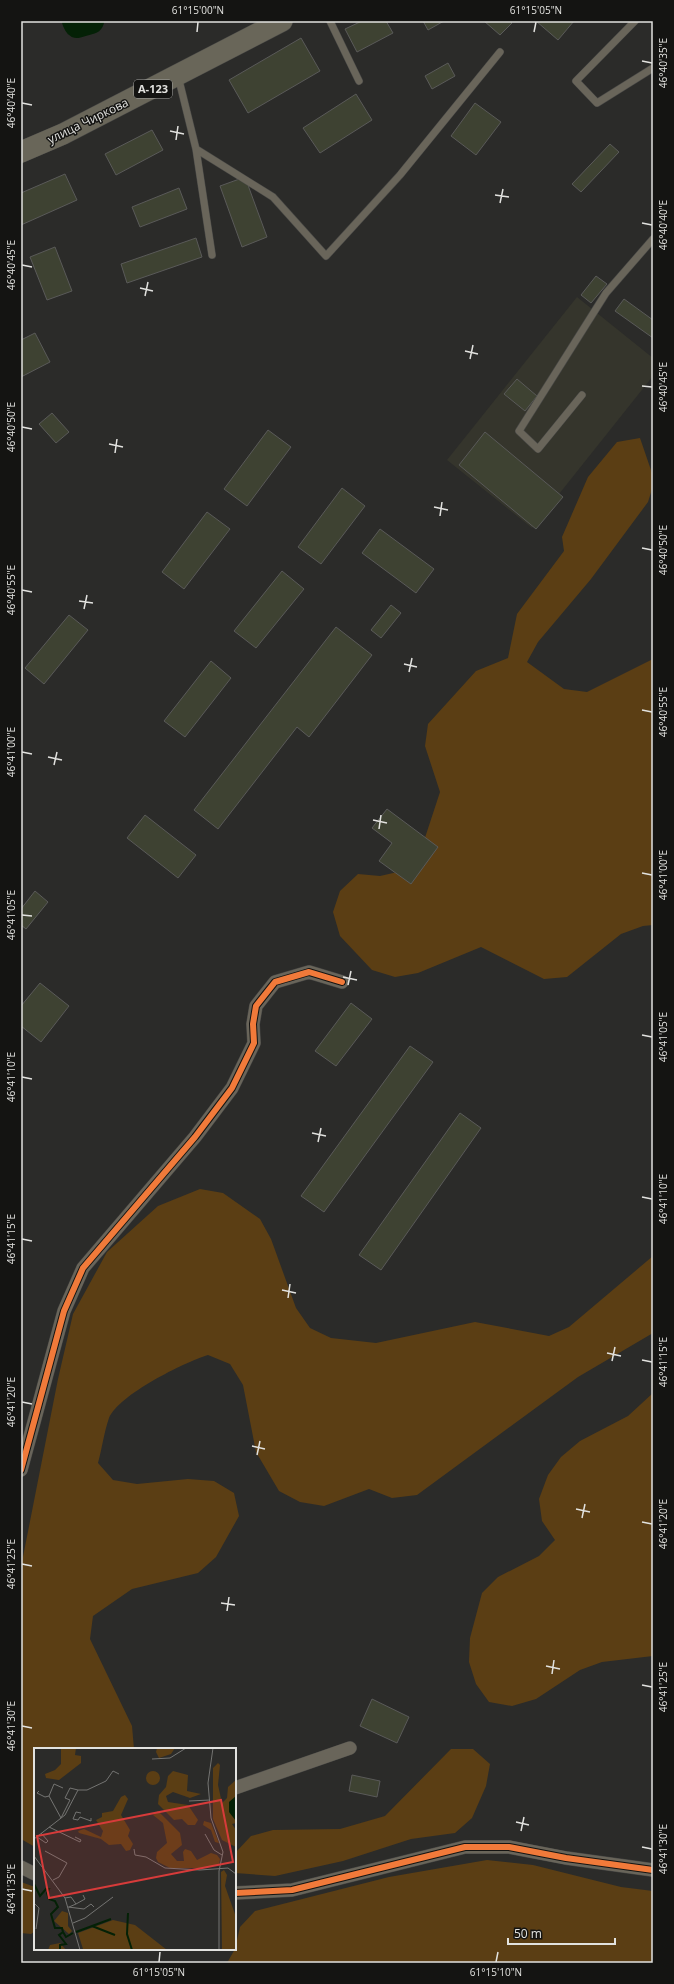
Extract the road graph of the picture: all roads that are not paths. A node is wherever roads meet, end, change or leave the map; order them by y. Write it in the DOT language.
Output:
graph roads {
  1 [pos="282,21"];
  2 [pos="330,21"];
  3 [pos="635,21"];
  4 [pos="500,52"];
  5 [pos="653,68"];
  6 [pos="178,76"];
  7 [pos="359,80"];
  8 [pos="196,149"];
  9 [pos="21,152"];
  10 [pos="653,239"];
  11 [pos="212,255"];
  12 [pos="582,395"];
  13 [pos="342,982"];
  14 [pos="21,1470"];
  15 [pos="350,1748"];
  16 [pos="236,1788"];
  17 [pos="21,1867"];
  18 [pos="653,1870"];
  19 [pos="34,1874"];
  20 [pos="236,1893"];
  1 -- 6 [label="main road, улица Чиркова / А-123"];
  2 -- 7 [label="lane"];
  3 -- 5 [label="lane"];
  4 -- 8 [label="lane"];
  6 -- 8 [label="lane"];
  6 -- 9 [label="main road, улица Чиркова / А-123"];
  8 -- 11 [label="lane"];
  10 -- 12 [label="lane"];
  13 -- 14 [label="street"];
  15 -- 16 [label="street"];
  17 -- 19 [label="street"];
  18 -- 20 [label="street"];
}
